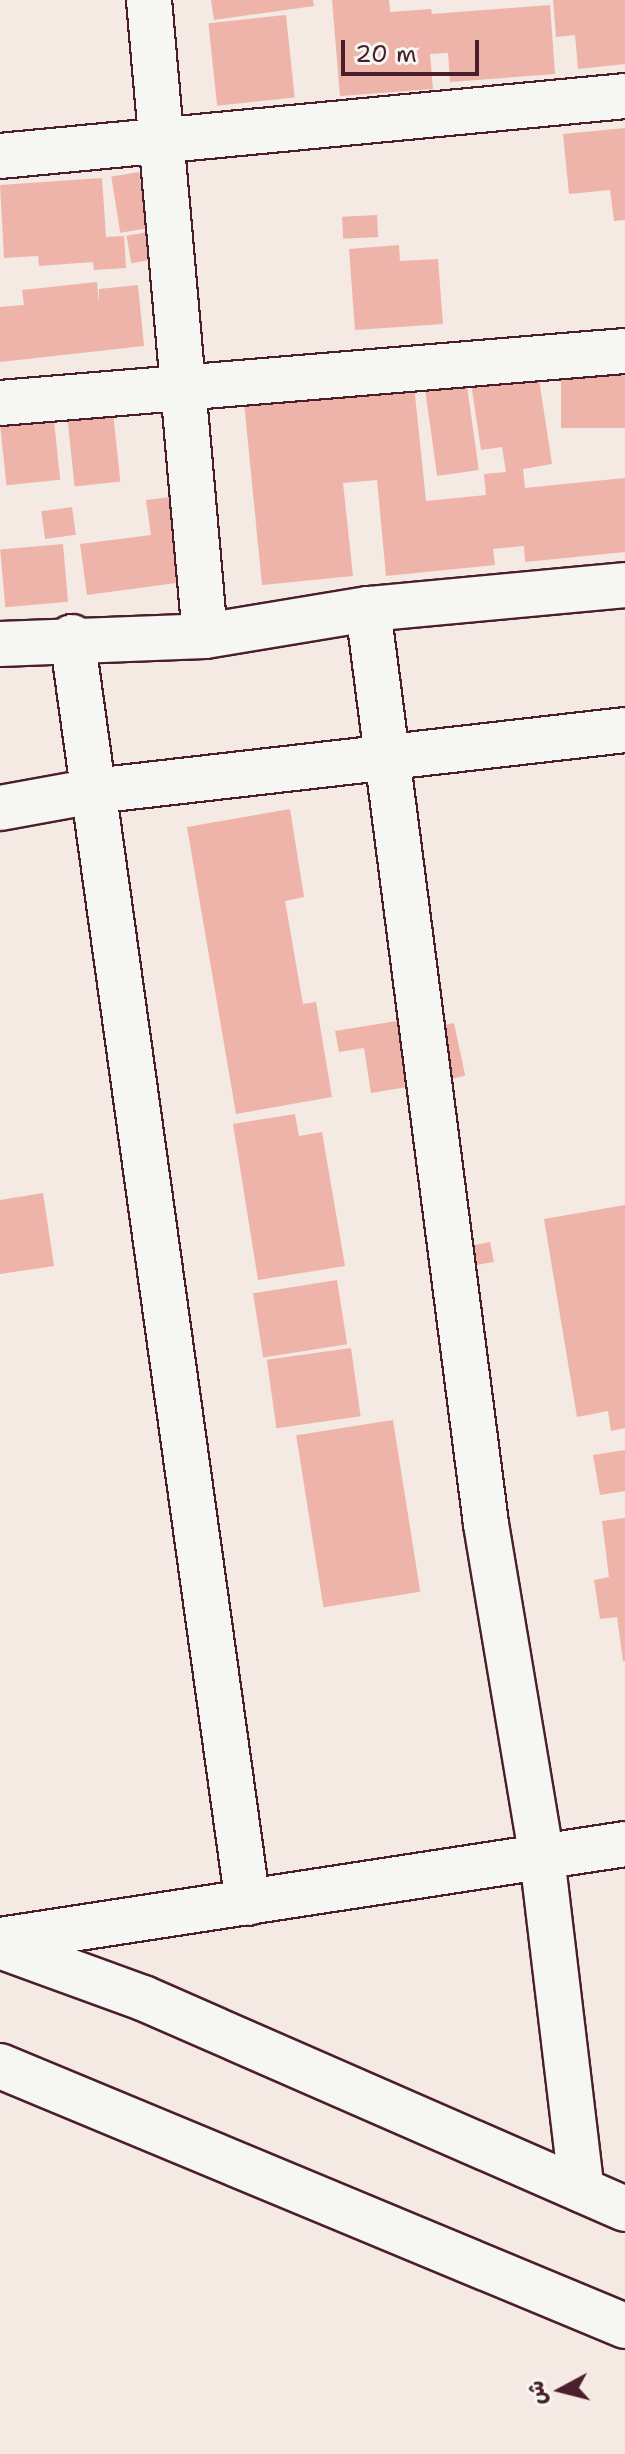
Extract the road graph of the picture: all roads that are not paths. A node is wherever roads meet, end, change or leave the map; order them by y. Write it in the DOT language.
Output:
graph roads {
  1 [pos="149,0"];
  2 [pos="625,96"];
  3 [pos="161,142"];
  4 [pos="0,156"];
  5 [pos="625,351"];
  6 [pos="183,388"];
  7 [pos="0,403"];
  8 [pos="625,585"];
  9 [pos="368,609"];
  10 [pos="205,636"];
  11 [pos="72,637"];
  12 [pos="0,644"];
  13 [pos="625,730"];
  14 [pos="391,755"];
  15 [pos="94,791"];
  16 [pos="0,808"];
  17 [pos="625,1844"];
  18 [pos="542,1857"];
  19 [pos="248,1903"];
  20 [pos="0,1943"];
  21 [pos="0,2066"];
  22 [pos="582,2190"];
  23 [pos="625,2209"];
  24 [pos="625,2326"];
  1 -- 3 [label="street"];
  2 -- 3 [label="street"];
  3 -- 4 [label="street"];
  3 -- 6 [label="street"];
  5 -- 6 [label="street"];
  6 -- 7 [label="street"];
  6 -- 10 [label="street"];
  8 -- 9 [label="street"];
  9 -- 10 [label="street"];
  9 -- 14 [label="street"];
  10 -- 11 [label="street"];
  11 -- 12 [label="street"];
  11 -- 15 [label="street"];
  13 -- 14 [label="street"];
  14 -- 15 [label="street"];
  14 -- 18 [label="street"];
  15 -- 16 [label="street"];
  15 -- 19 [label="street"];
  17 -- 18 [label="street"];
  18 -- 19 [label="street"];
  18 -- 22 [label="street"];
  19 -- 20 [label="street"];
  20 -- 22 [label="street"];
  21 -- 24 [label="street"];
  22 -- 23 [label="street"];
}
